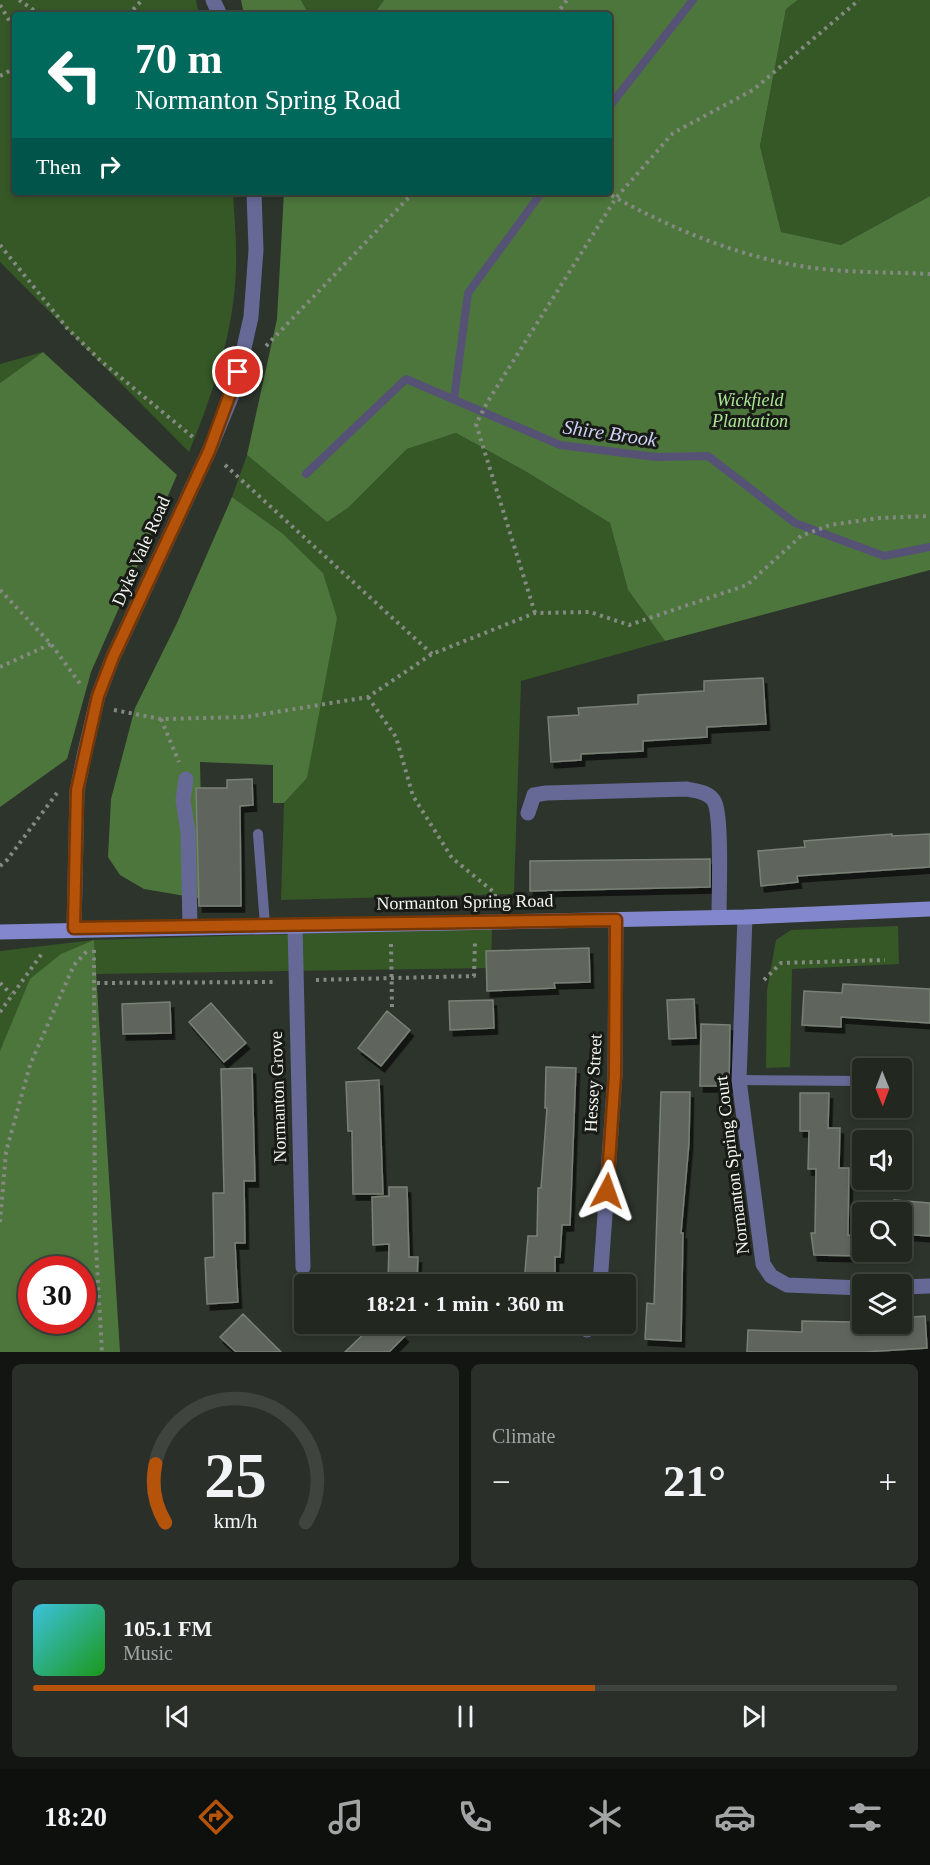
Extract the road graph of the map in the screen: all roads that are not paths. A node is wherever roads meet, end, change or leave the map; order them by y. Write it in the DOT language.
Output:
graph roads {
  1 [pos="254,195"];
  2 [pos="186,780"];
  3 [pos="528,813"];
  4 [pos="258,834"];
  5 [pos="930,909"];
  6 [pos="719,917"];
  7 [pos="745,917"];
  8 [pos="616,920"];
  9 [pos="265,925"];
  10 [pos="295,925"];
  11 [pos="190,927"];
  12 [pos="74,928"];
  13 [pos="0,932"];
  14 [pos="739,1080"];
  15 [pos="852,1081"];
  16 [pos="303,1267"];
  17 [pos="601,1274"];
  18 [pos="930,1286"];
  19 [pos="912,1287"];
  20 [pos="852,1288"];
  1 -- 12 [label="street, Dyke Vale Road"];
  2 -- 11 [label="street"];
  3 -- 6 [label="street"];
  4 -- 9 [label="lane"];
  5 -- 7 [label="main road, Normanton Spring Road"];
  6 -- 7 [label="main road, Normanton Spring Road"];
  6 -- 8 [label="main road, Normanton Spring Road"];
  7 -- 14 [label="street, Normanton Spring Court"];
  8 -- 10 [label="main road, Normanton Spring Road"];
  8 -- 17 [label="street, Hessey Street"];
  9 -- 10 [label="main road, Normanton Spring Road"];
  9 -- 11 [label="main road, Normanton Spring Road"];
  10 -- 16 [label="street, Normanton Grove"];
  11 -- 12 [label="main road, Normanton Spring Road"];
  12 -- 13 [label="main road, Normanton Spring Road"];
  14 -- 15 [label="lane"];
  14 -- 20 [label="street, Normanton Spring Court"];
  18 -- 19 [label="street"];
}
